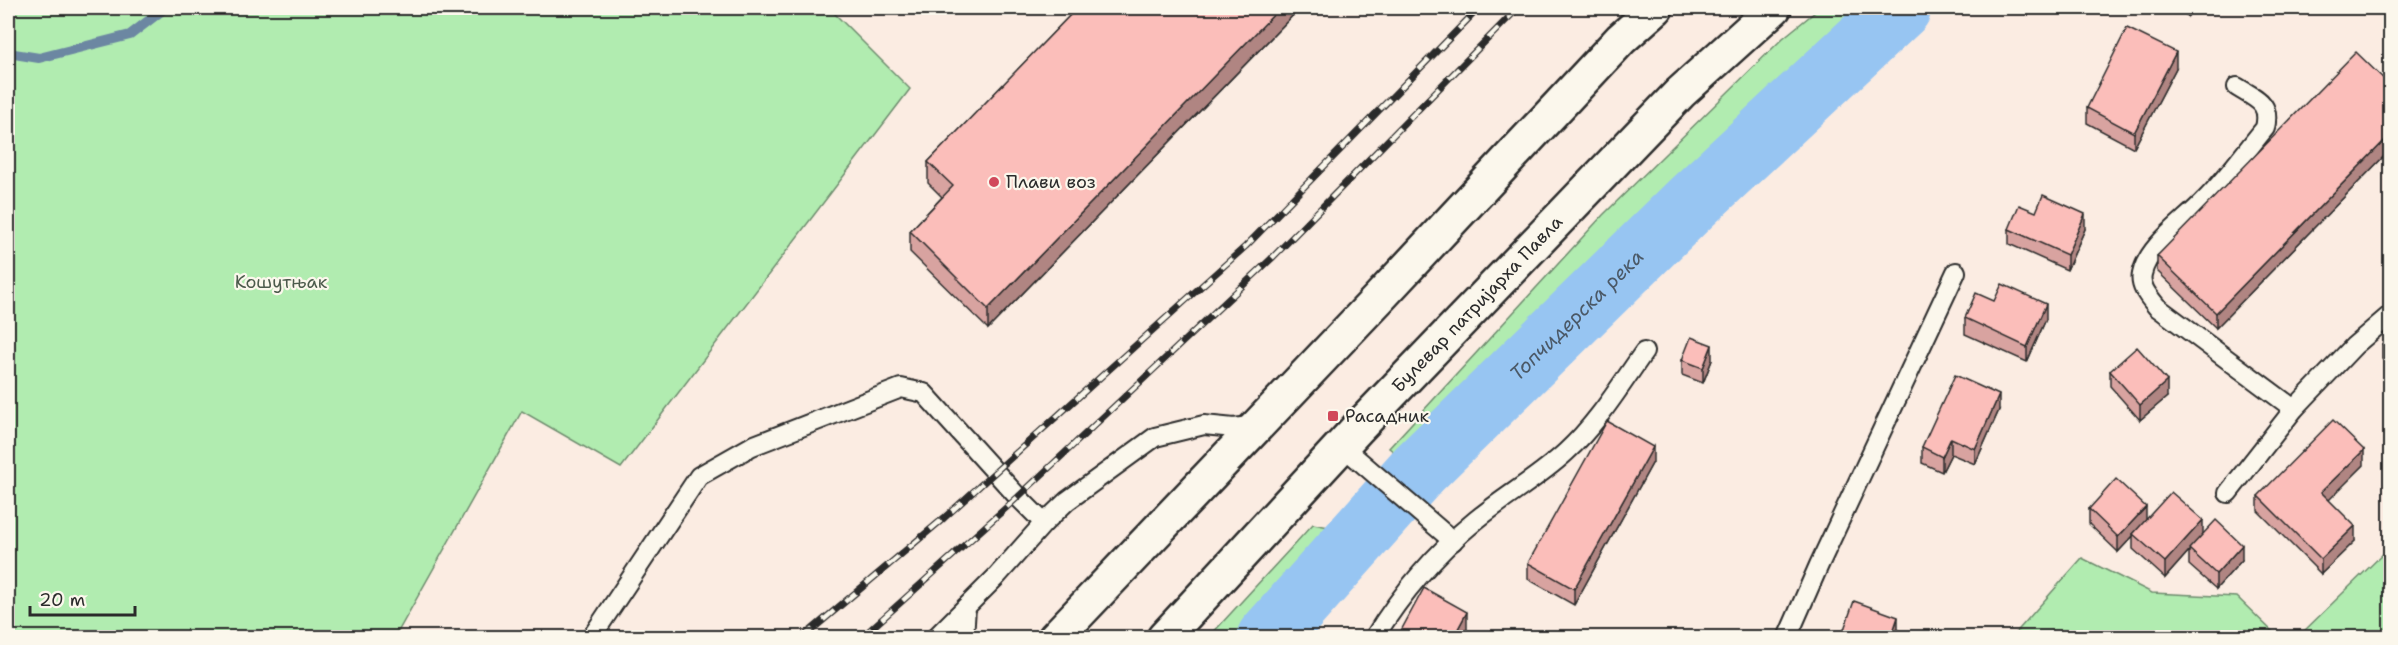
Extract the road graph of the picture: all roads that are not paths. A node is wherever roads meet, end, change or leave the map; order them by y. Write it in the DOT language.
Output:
graph roads {
  1 [pos="1656,8"];
  2 [pos="1774,8"];
  3 [pos="2237,87"];
  4 [pos="1956,272"];
  5 [pos="2391,315"];
  6 [pos="1644,352"];
  7 [pos="2294,409"];
  8 [pos="1257,425"];
  9 [pos="1349,453"];
  10 [pos="2228,493"];
  11 [pos="1044,523"];
  12 [pos="1453,541"];
  13 [pos="966,607"];
  14 [pos="591,638"];
  15 [pos="935,638"];
  16 [pos="964,638"];
  17 [pos="1055,638"];
  18 [pos="1164,638"];
  19 [pos="1374,638"];
  20 [pos="1788,638"];
  1 -- 8 [label="main road"];
  2 -- 9 [label="main road, Булевар патријарха Павла"];
  3 -- 7 [label="lane"];
  4 -- 20 [label="lane"];
  5 -- 7 [label="lane"];
  6 -- 12 [label="lane"];
  7 -- 10 [label="lane"];
  8 -- 11 [label="lane"];
  8 -- 17 [label="main road"];
  9 -- 12 [label="lane"];
  9 -- 18 [label="main road, Булевар патријарха Павла"];
  11 -- 13 [label="lane"];
  11 -- 14 [label="lane"];
  12 -- 19 [label="lane"];
  13 -- 15 [label="lane"];
  13 -- 16 [label="lane"];
}
